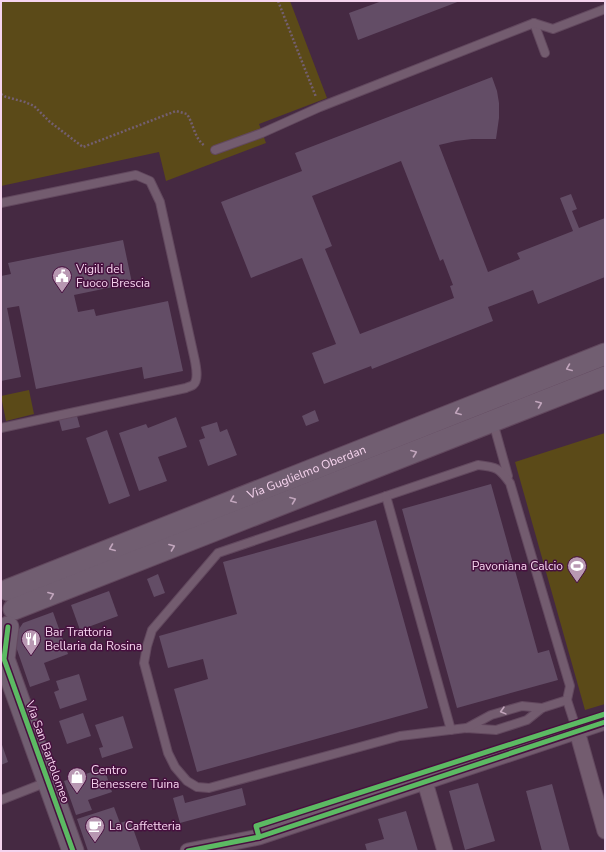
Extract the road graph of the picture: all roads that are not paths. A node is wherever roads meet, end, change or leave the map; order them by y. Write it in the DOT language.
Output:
graph roads {
  1 [pos="605,9"];
  2 [pos="534,22"];
  3 [pos="545,53"];
  4 [pos="215,150"];
  5 [pos="1,203"];
  6 [pos="605,354"];
  7 [pos="605,377"];
  8 [pos="493,422"];
  9 [pos="1,428"];
  10 [pos="510,483"];
  11 [pos="386,496"];
  12 [pos="4,587"];
  13 [pos="8,623"];
  14 [pos="2,658"];
  15 [pos="567,700"];
  16 [pos="542,708"];
  17 [pos="605,722"];
  18 [pos="466,728"];
  19 [pos="451,730"];
  20 [pos="577,731"];
  21 [pos="48,782"];
  22 [pos="425,782"];
  23 [pos="1,800"];
  24 [pos="605,831"];
  25 [pos="259,837"];
  26 [pos="73,851"];
  27 [pos="188,851"];
  28 [pos="230,851"];
  29 [pos="445,851"];
  1 -- 2 [label="lane"];
  2 -- 3 [label="lane"];
  2 -- 4 [label="lane"];
  5 -- 9 [label="lane"];
  6 -- 12 [label="main road, Via Guglielmo Oberdan, one-way"];
  8 -- 7 [label="main road, Via Guglielmo Oberdan, one-way"];
  8 -- 10 [label="lane"];
  13 -- 8 [label="main road, Via Guglielmo Oberdan, one-way"];
  10 -- 11 [label="lane"];
  10 -- 15 [label="lane"];
  11 -- 19 [label="lane"];
  11 -- 19 [label="lane"];
  12 -- 13 [label="main road, Via Guglielmo Oberdan"];
  13 -- 14 [label="main road, Via San Bartolomeo"];
  14 -- 21 [label="main road, Via San Bartolomeo"];
  15 -- 16 [label="lane"];
  15 -- 20 [label="lane"];
  16 -- 18 [label="lane, one-way"];
  16 -- 18 [label="lane"];
  17 -- 20 [label="street"];
  18 -- 19 [label="lane"];
  20 -- 22 [label="street"];
  20 -- 24 [label="street"];
  21 -- 23 [label="lane"];
  21 -- 26 [label="main road, Via San Bartolomeo"];
  22 -- 25 [label="street"];
  22 -- 29 [label="street"];
  25 -- 27 [label="street"];
  25 -- 28 [label="street"];
}
